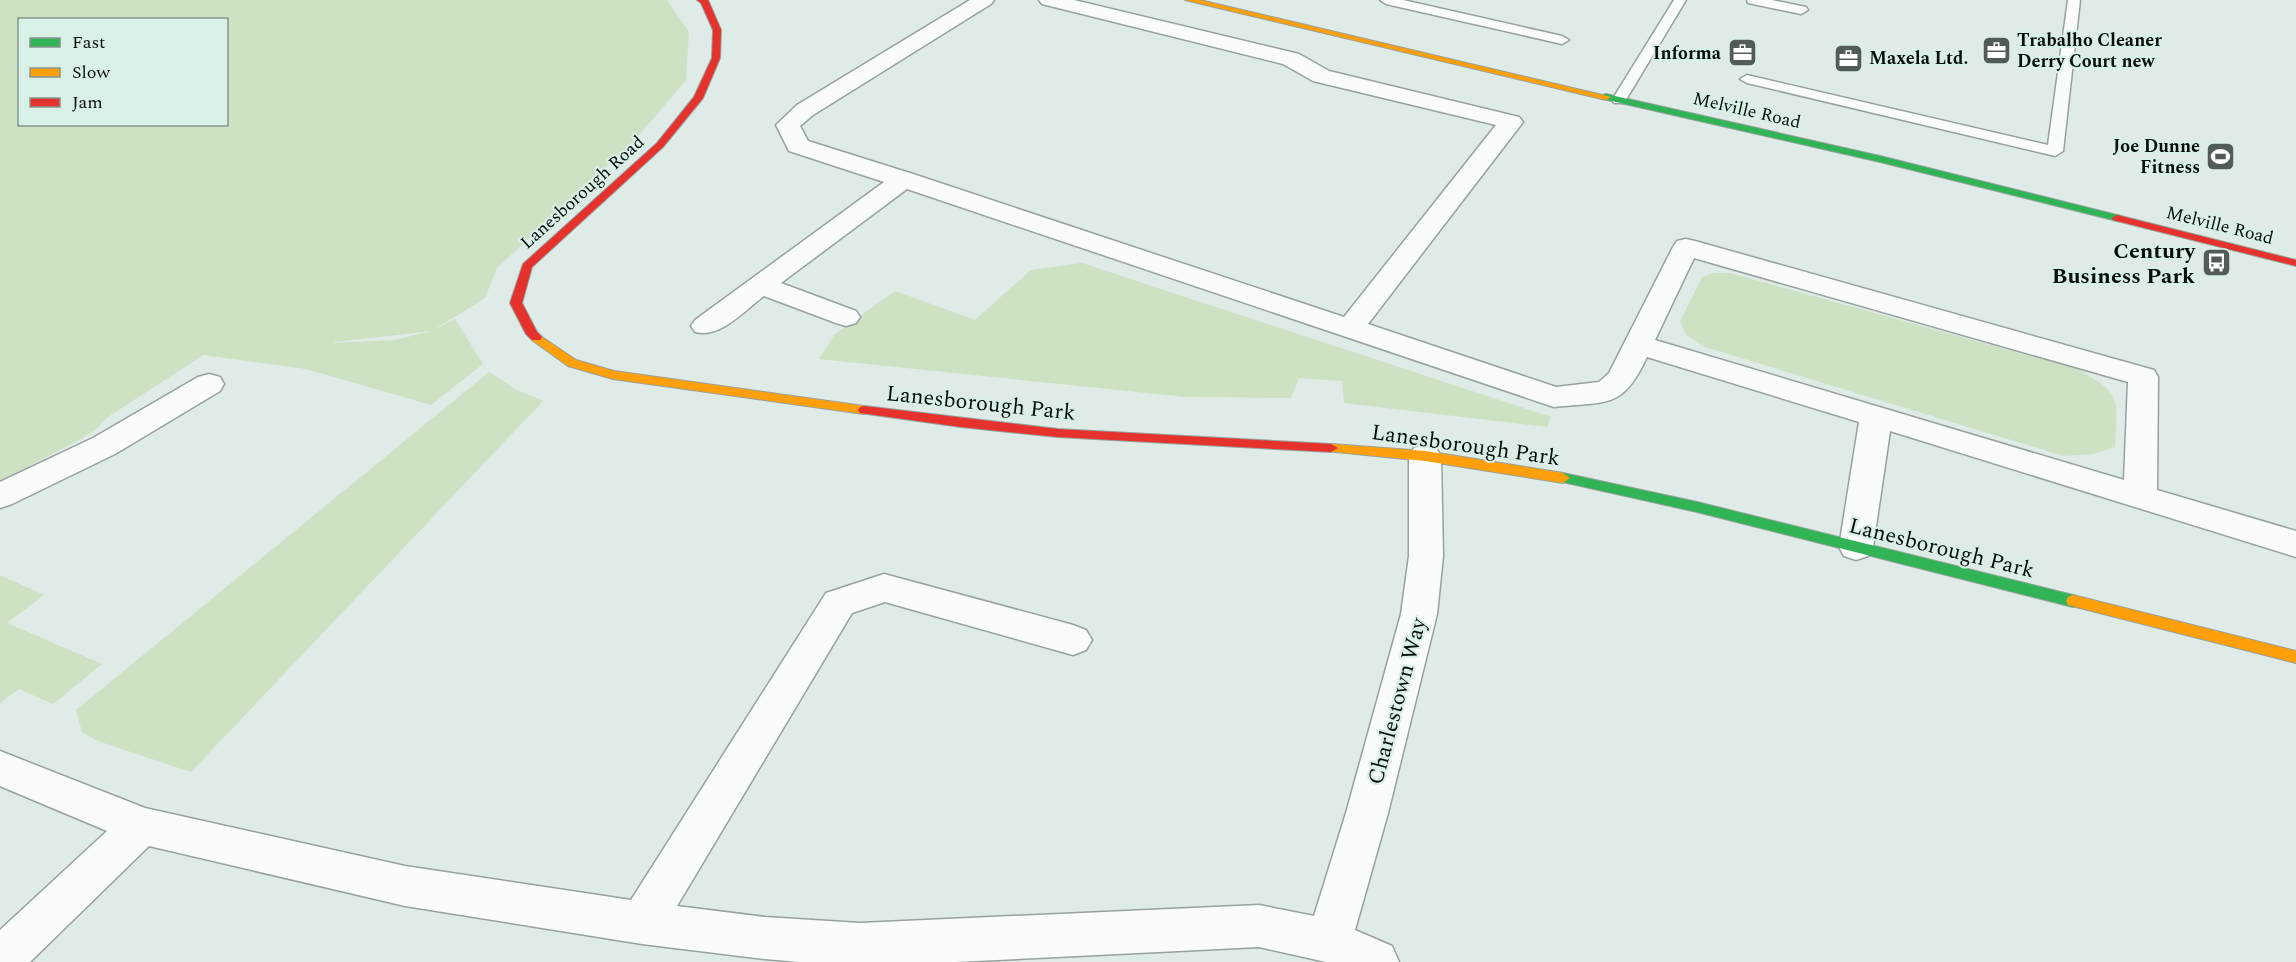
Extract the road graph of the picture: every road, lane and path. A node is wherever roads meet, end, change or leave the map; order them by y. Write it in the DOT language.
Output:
graph roads {
  1 [pos="701,0"];
  2 [pos="984,0"];
  3 [pos="1049,0"];
  4 [pos="1189,0"];
  5 [pos="1386,0"];
  6 [pos="1680,0"];
  7 [pos="1753,0"];
  8 [pos="2074,0"];
  9 [pos="1801,10"];
  10 [pos="1562,40"];
  11 [pos="1747,79"];
  12 [pos="1619,100"];
  13 [pos="904,179"];
  14 [pos="2296,263"];
  15 [pos="761,285"];
  16 [pos="846,317"];
  17 [pos="705,326"];
  18 [pos="1349,329"];
  19 [pos="1638,344"];
  20 [pos="612,375"];
  21 [pos="209,384"];
  22 [pos="1876,416"];
  23 [pos="1425,456"];
  24 [pos="0,496"];
  25 [pos="2140,496"];
  26 [pos="2296,544"];
  27 [pos="1856,547"];
  28 [pos="1073,639"];
  29 [pos="2296,657"];
  30 [pos="0,768"];
  31 [pos="142,826"];
  32 [pos="642,923"];
  33 [pos="1329,941"];
  34 [pos="858,954"];
  35 [pos="0,960"];
  36 [pos="1376,962"];
  1 -- 20 [label="street, Lanesborough Road"];
  2 -- 13 [label="street"];
  3 -- 18 [label="street"];
  4 -- 12 [label="street, Melville Road"];
  5 -- 10 [label="lane"];
  6 -- 12 [label="lane"];
  7 -- 9 [label="lane"];
  8 -- 11 [label="lane"];
  12 -- 14 [label="street, Melville Road"];
  13 -- 15 [label="street"];
  13 -- 18 [label="street"];
  15 -- 16 [label="street"];
  15 -- 17 [label="street"];
  18 -- 19 [label="street"];
  19 -- 22 [label="street"];
  19 -- 25 [label="street"];
  20 -- 23 [label="street, Lanesborough Park"];
  21 -- 24 [label="street"];
  22 -- 25 [label="street"];
  22 -- 27 [label="street"];
  23 -- 27 [label="street, Lanesborough Park"];
  23 -- 33 [label="street, Charlestown Way"];
  25 -- 26 [label="street"];
  27 -- 29 [label="street, Lanesborough Park"];
  28 -- 32 [label="street"];
  30 -- 31 [label="street"];
  31 -- 32 [label="street"];
  31 -- 35 [label="street"];
  32 -- 34 [label="street"];
  33 -- 34 [label="street"];
  33 -- 36 [label="street"];
}
